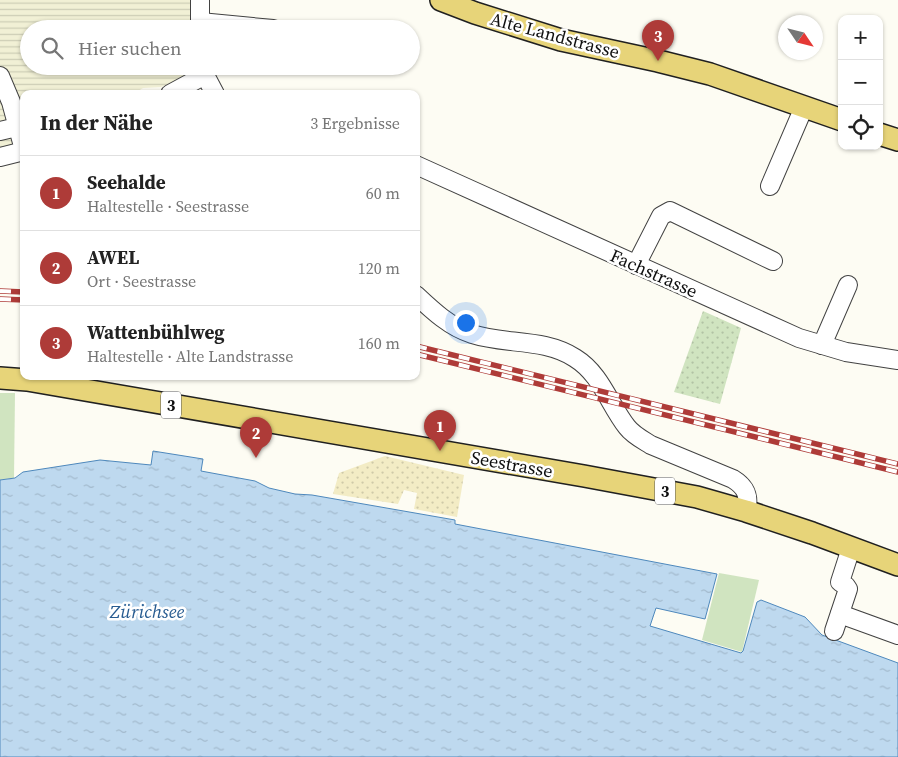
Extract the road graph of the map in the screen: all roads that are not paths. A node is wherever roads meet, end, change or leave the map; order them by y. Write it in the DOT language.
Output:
graph roads {
  1 [pos="200,0"];
  2 [pos="441,0"];
  3 [pos="200,20"];
  4 [pos="198,75"];
  5 [pos="206,75"];
  6 [pos="0,76"];
  7 [pos="176,90"];
  8 [pos="214,90"];
  9 [pos="804,107"];
  10 [pos="838,119"];
  11 [pos="18,127"];
  12 [pos="0,130"];
  13 [pos="20,135"];
  14 [pos="883,135"];
  15 [pos="898,140"];
  16 [pos="20,152"];
  17 [pos="0,157"];
  18 [pos="420,167"];
  19 [pos="770,186"];
  20 [pos="773,261"];
  21 [pos="636,265"];
  22 [pos="848,285"];
  23 [pos="420,299"];
  24 [pos="822,346"];
  25 [pos="898,360"];
  26 [pos="0,378"];
  27 [pos="20,379"];
  28 [pos="27,380"];
  29 [pos="746,511"];
  30 [pos="851,548"];
  31 [pos="898,565"];
  32 [pos="840,614"];
  33 [pos="834,631"];
  34 [pos="898,635"];
  1 -- 3 [label="street"];
  2 -- 9 [label="main road, Alte Landstrasse"];
  4 -- 7 [label="street"];
  5 -- 8 [label="street"];
  6 -- 11 [label="street"];
  9 -- 10 [label="main road, Alte Landstrasse"];
  9 -- 19 [label="street"];
  11 -- 12 [label="street"];
  11 -- 13 [label="street"];
  14 -- 15 [label="main road"];
  16 -- 17 [label="street"];
  18 -- 21 [label="street, Fachstrasse"];
  20 -- 21 [label="street"];
  21 -- 24 [label="street, Fachstrasse"];
  22 -- 24 [label="street"];
  23 -- 29 [label="street"];
  24 -- 25 [label="street, Fachstrasse"];
  26 -- 27 [label="main road, Seestrasse / 3"];
  28 -- 29 [label="main road, Seestrasse / 3"];
  29 -- 30 [label="main road, Seestrasse / 3"];
  30 -- 31 [label="main road, Seestrasse / 3"];
  30 -- 32 [label="street"];
  32 -- 33 [label="street"];
  32 -- 34 [label="street"];
}
